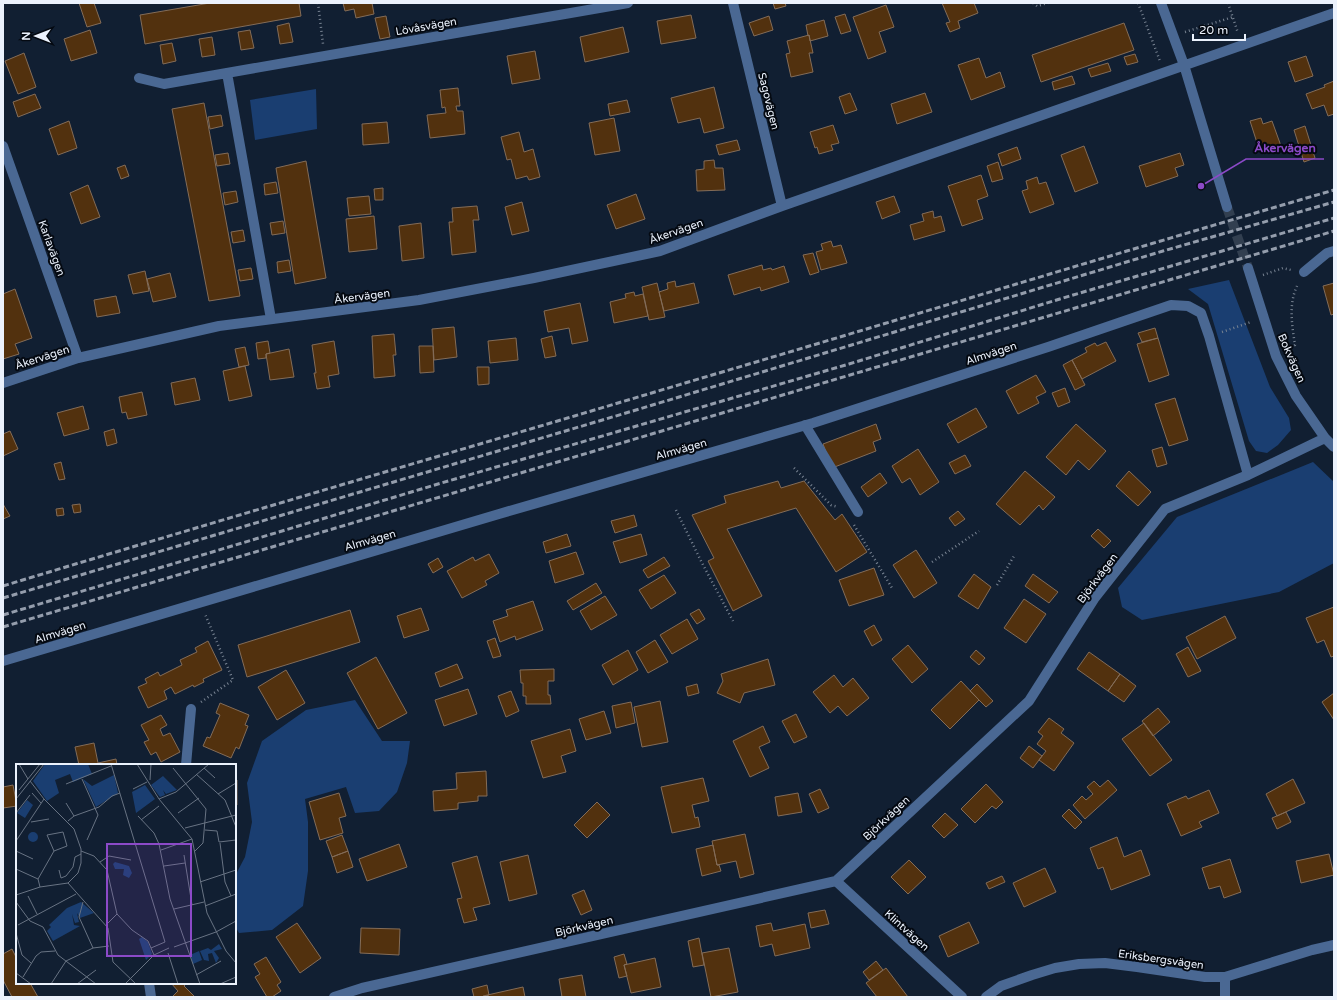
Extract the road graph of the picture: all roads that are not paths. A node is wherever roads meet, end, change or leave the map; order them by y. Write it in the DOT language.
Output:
graph roads {
  1 [pos="628,3"];
  2 [pos="733,3"];
  3 [pos="1161,3"];
  4 [pos="1334,13"];
  5 [pos="1184,65"];
  6 [pos="227,73"];
  7 [pos="139,78"];
  8 [pos="3,146"];
  9 [pos="782,206"];
  10 [pos="1228,207"];
  11 [pos="1334,251"];
  12 [pos="1248,268"];
  13 [pos="1304,272"];
  14 [pos="271,319"];
  15 [pos="78,358"];
  16 [pos="3,383"];
  17 [pos="805,425"];
  18 [pos="1325,438"];
  19 [pos="1334,447"];
  20 [pos="1248,475"];
  21 [pos="858,512"];
  22 [pos="3,661"];
  23 [pos="191,709"];
  24 [pos="186,764"];
  25 [pos="836,881"];
  26 [pos="1334,945"];
  27 [pos="1225,977"];
  28 [pos="149,984"];
  29 [pos="151,997"];
  30 [pos="334,997"];
  31 [pos="962,997"];
  32 [pos="986,997"];
  33 [pos="1225,997"];
  1 -- 6 [label="street, Lövåsvägen"];
  2 -- 9 [label="street, Sagovägen"];
  3 -- 5 [label="street"];
  4 -- 5 [label="street, Åkervägen"];
  5 -- 9 [label="street, Åkervägen"];
  5 -- 10 [label="street"];
  6 -- 7 [label="street, Lövåsvägen"];
  6 -- 14 [label="street"];
  8 -- 15 [label="street, Karlavägen"];
  9 -- 14 [label="street, Åkervägen"];
  11 -- 13 [label="street"];
  12 -- 18 [label="street, Bokvägen"];
  14 -- 15 [label="street, Åkervägen"];
  15 -- 16 [label="street, Åkervägen"];
  17 -- 20 [label="street, Almvägen"];
  17 -- 21 [label="street"];
  17 -- 22 [label="street, Almvägen"];
  18 -- 19 [label="street, Bokvägen"];
  18 -- 20 [label="street, Björkvägen"];
  20 -- 25 [label="street, Björkvägen"];
  23 -- 24 [label="street"];
  25 -- 30 [label="street, Björkvägen"];
  25 -- 31 [label="street, Klintvägen"];
  26 -- 27 [label="street, Eriksbergsvägen"];
  27 -- 32 [label="street, Eriksbergsvägen"];
  27 -- 33 [label="street"];
  28 -- 29 [label="street"];
}
